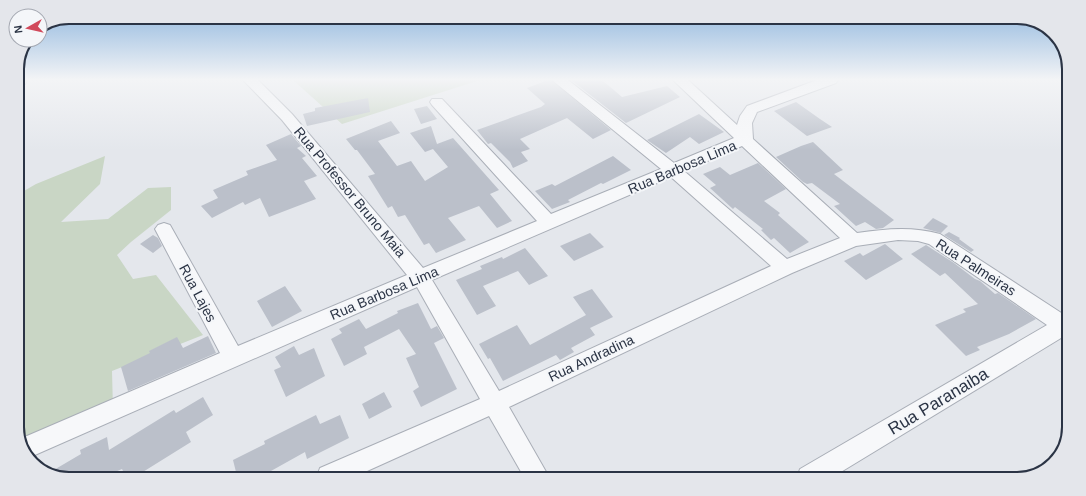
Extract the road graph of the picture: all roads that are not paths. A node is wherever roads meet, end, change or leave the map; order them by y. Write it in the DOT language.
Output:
graph roads {
  1 [pos="274,103"];
  2 [pos="438,103"];
  3 [pos="588,103"];
  4 [pos="706,103"];
  5 [pos="768,103"];
  6 [pos="745,139"];
  7 [pos="674,171"];
  8 [pos="549,223"];
  9 [pos="164,229"];
  10 [pos="853,240"];
  11 [pos="785,268"];
  12 [pos="421,278"];
  13 [pos="1062,323"];
  14 [pos="1062,328"];
  15 [pos="233,357"];
  16 [pos="493,404"];
  17 [pos="29,447"];
  18 [pos="338,472"];
  19 [pos="533,472"];
  20 [pos="819,472"];
  1 -- 12 [label="street, Rua Professor Bruno Maia"];
  2 -- 8 [label="street"];
  3 -- 7 [label="street"];
  4 -- 6 [label="street"];
  5 -- 6 [label="street"];
  6 -- 7 [label="street, Rua Barbosa Lima"];
  6 -- 10 [label="street"];
  7 -- 8 [label="street, Rua Barbosa Lima"];
  7 -- 11 [label="street"];
  8 -- 12 [label="street, Rua Barbosa Lima"];
  9 -- 15 [label="street, Rua Lajes"];
  10 -- 11 [label="street, Rua Andradina"];
  10 -- 13 [label="street, Rua Palmeiras"];
  11 -- 16 [label="street, Rua Andradina"];
  12 -- 15 [label="street, Rua Barbosa Lima"];
  12 -- 16 [label="street, Rua Professor Bruno Maia"];
  14 -- 20 [label="street, Rua Paranaiba"];
  15 -- 17 [label="street, Rua Barbosa Lima"];
  16 -- 18 [label="street, Rua Andradina"];
  16 -- 19 [label="street, Rua Professor Bruno Maia"];
}
